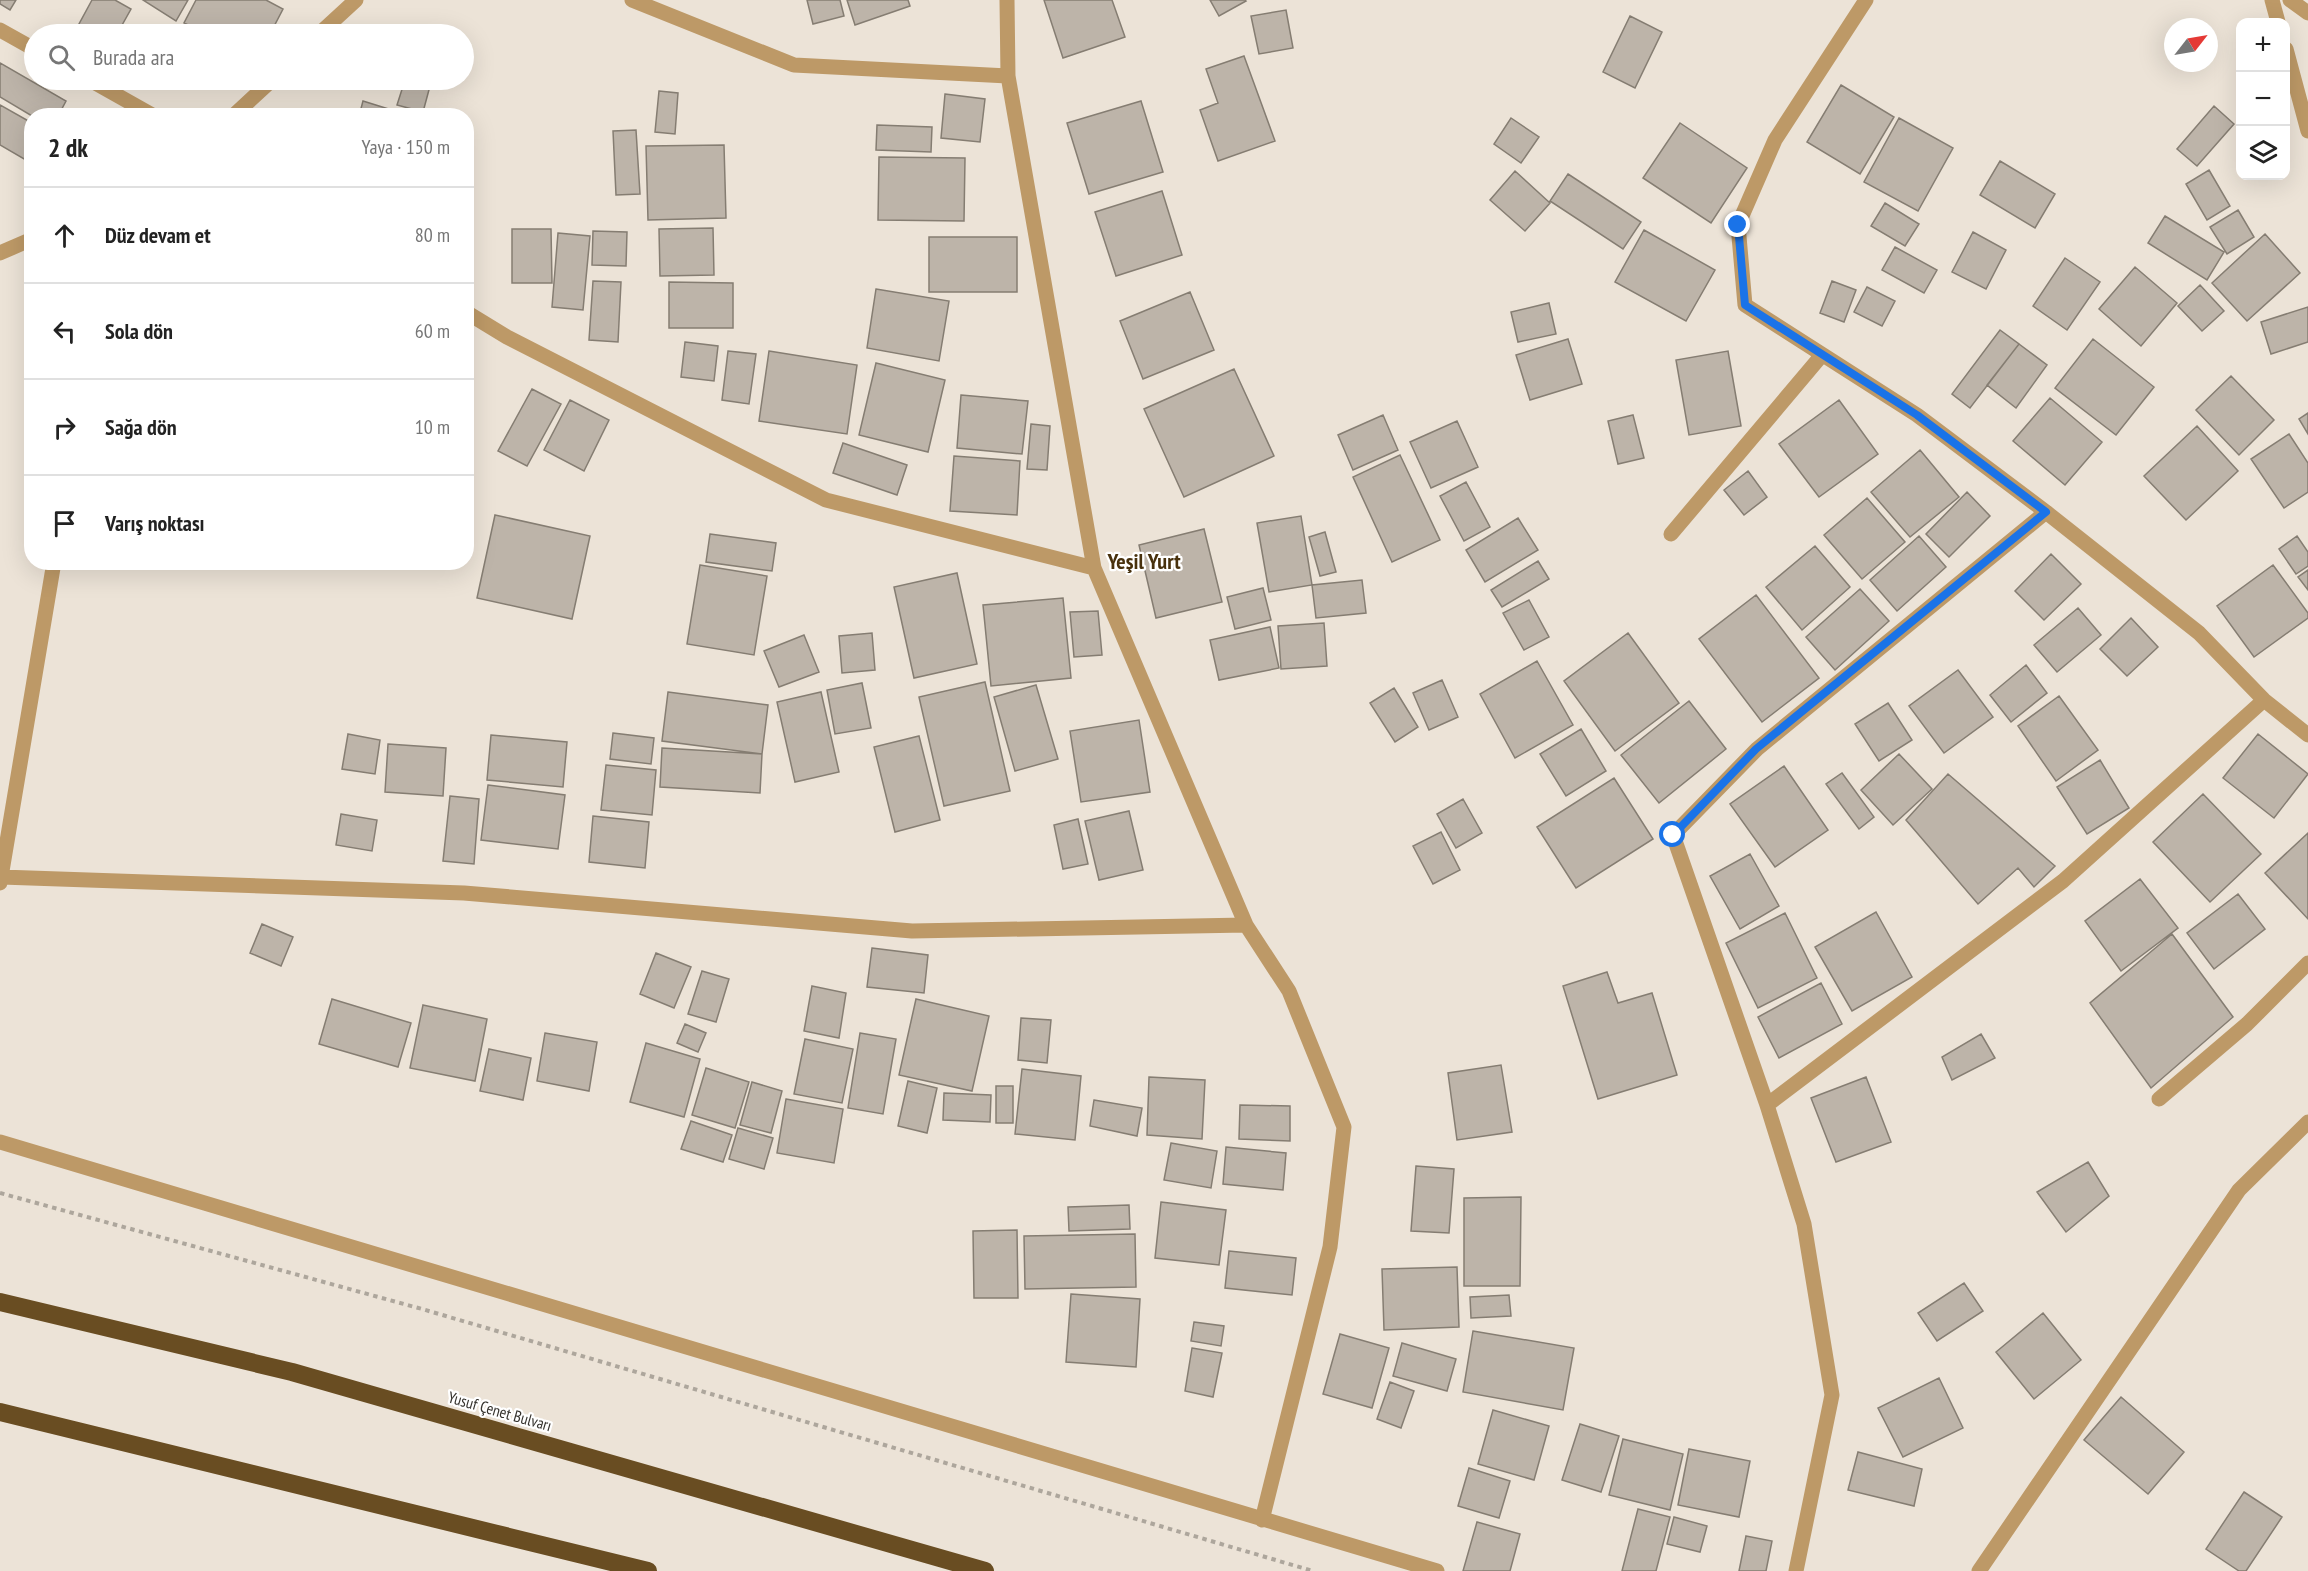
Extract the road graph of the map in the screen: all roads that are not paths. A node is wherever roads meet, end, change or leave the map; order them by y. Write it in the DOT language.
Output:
graph roads {
  1 [pos="356,0"];
  2 [pos="632,0"];
  3 [pos="1007,0"];
  4 [pos="1866,0"];
  5 [pos="2272,0"];
  6 [pos="2290,0"];
  7 [pos="2308,13"];
  8 [pos="2277,18"];
  9 [pos="330,24"];
  10 [pos="0,30"];
  11 [pos="24,43"];
  12 [pos="2290,64"];
  13 [pos="1008,76"];
  14 [pos="108,90"];
  15 [pos="261,90"];
  16 [pos="140,108"];
  17 [pos="242,108"];
  18 [pos="2308,131"];
  19 [pos="24,242"];
  20 [pos="0,253"];
  21 [pos="474,317"];
  22 [pos="1822,355"];
  23 [pos="2046,512"];
  24 [pos="1671,534"];
  25 [pos="1094,568"];
  26 [pos="53,570"];
  27 [pos="2264,700"];
  28 [pos="2308,735"];
  29 [pos="1,880"];
  30 [pos="1246,925"];
  31 [pos="2308,963"];
  32 [pos="2159,1099"];
  33 [pos="1767,1105"];
  34 [pos="2308,1122"];
  35 [pos="0,1142"];
  36 [pos="0,1302"];
  37 [pos="0,1412"];
  38 [pos="1262,1520"];
  39 [pos="648,1571"];
  40 [pos="985,1571"];
  41 [pos="1437,1571"];
  42 [pos="1796,1571"];
  43 [pos="1979,1571"];
  1 -- 9 [label="street"];
  2 -- 13 [label="street"];
  3 -- 13 [label="street"];
  4 -- 22 [label="street"];
  5 -- 8 [label="street"];
  6 -- 7 [label="street"];
  10 -- 11 [label="street"];
  12 -- 18 [label="street"];
  13 -- 25 [label="street"];
  14 -- 16 [label="street"];
  15 -- 17 [label="street"];
  19 -- 20 [label="street"];
  21 -- 25 [label="street"];
  22 -- 23 [label="street"];
  22 -- 24 [label="street"];
  23 -- 27 [label="street"];
  23 -- 33 [label="street"];
  25 -- 30 [label="street"];
  26 -- 29 [label="street"];
  27 -- 28 [label="street"];
  27 -- 33 [label="street"];
  29 -- 30 [label="street"];
  30 -- 38 [label="street"];
  31 -- 32 [label="street"];
  33 -- 42 [label="street"];
  34 -- 43 [label="street"];
  35 -- 38 [label="street"];
  36 -- 40 [label="highway, Yusuf Çenet Bulvarı"];
  37 -- 39 [label="highway"];
  38 -- 41 [label="street"];
}
